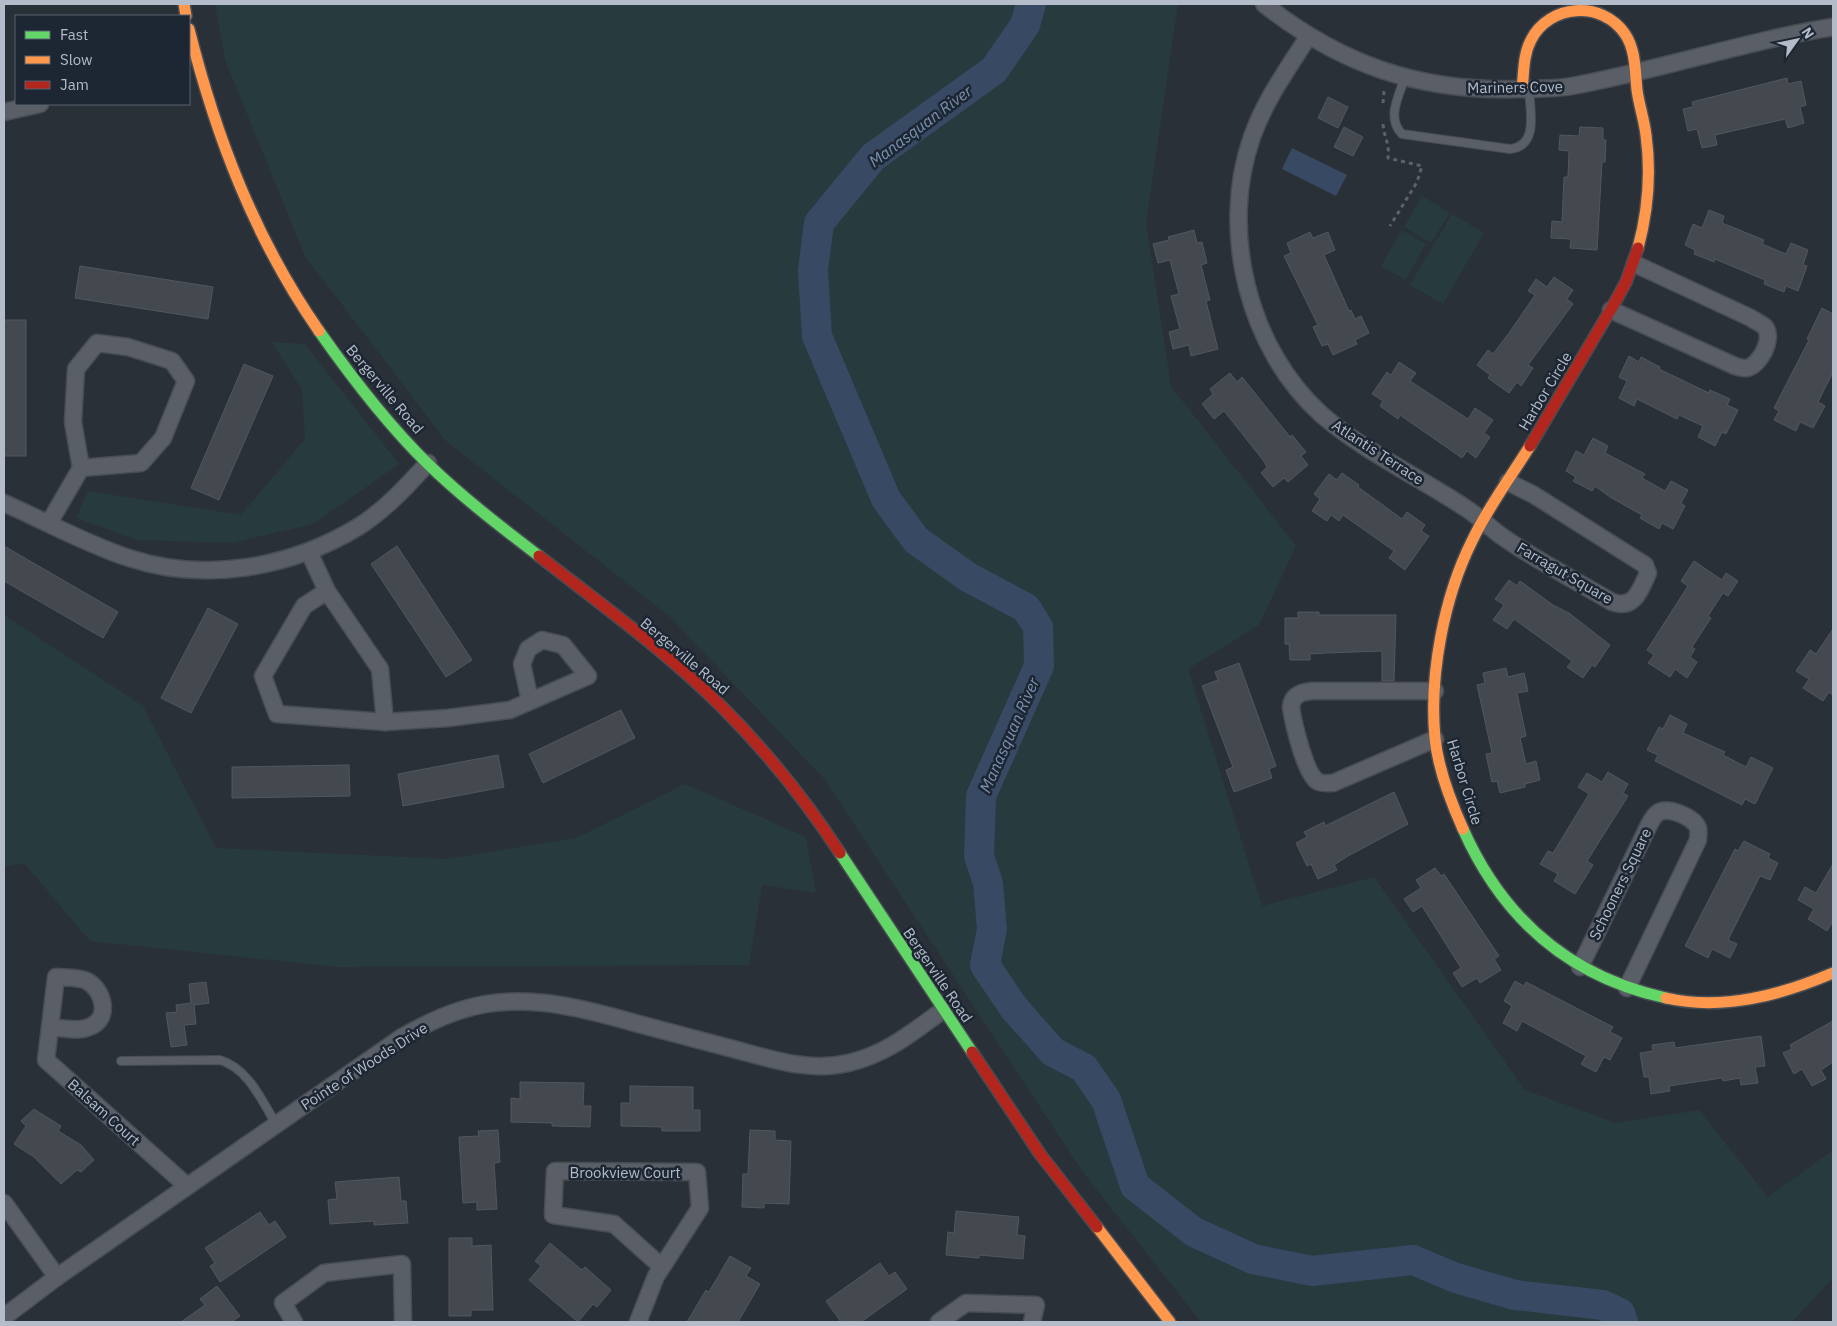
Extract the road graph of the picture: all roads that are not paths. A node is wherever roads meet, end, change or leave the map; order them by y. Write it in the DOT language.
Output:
graph roads {
  1 [pos="1264,4"];
  2 [pos="1833,26"];
  3 [pos="1308,37"];
  4 [pos="190,39"];
  5 [pos="193,68"];
  6 [pos="1635,71"];
  7 [pos="1404,77"];
  8 [pos="1526,89"];
  9 [pos="36,105"];
  10 [pos="4,112"];
  11 [pos="1635,264"];
  12 [pos="1611,310"];
  13 [pos="428,464"];
  14 [pos="81,468"];
  15 [pos="1508,482"];
  16 [pos="4,502"];
  17 [pos="1482,520"];
  18 [pos="49,524"];
  19 [pos="309,552"];
  20 [pos="327,591"];
  21 [pos="1435,691"];
  22 [pos="530,700"];
  23 [pos="384,722"];
  24 [pos="1435,739"];
  25 [pos="1580,967"];
  26 [pos="1833,973"];
  27 [pos="1627,988"];
  28 [pos="943,1010"];
  29 [pos="50,1026"];
  30 [pos="121,1061"];
  31 [pos="276,1124"];
  32 [pos="187,1186"];
  33 [pos="4,1203"];
  34 [pos="662,1267"];
  35 [pos="57,1276"];
  36 [pos="4,1317"];
  37 [pos="294,1322"];
  38 [pos="403,1322"];
  39 [pos="638,1322"];
  40 [pos="939,1322"];
  41 [pos="1032,1322"];
  42 [pos="1170,1322"];
  1 -- 3 [label="street, Mariners Cove"];
  2 -- 6 [label="street, Mariners Cove"];
  3 -- 7 [label="street, Mariners Cove"];
  3 -- 17 [label="street, Atlantis Terrace"];
  4 -- 5 [label="street, Bergerville Road"];
  5 -- 13 [label="street, Bergerville Road"];
  6 -- 8 [label="street, Mariners Cove"];
  6 -- 8 [label="street"];
  6 -- 11 [label="street"];
  7 -- 8 [label="street, Mariners Cove"];
  7 -- 8 [label="lane"];
  9 -- 10 [label="street"];
  11 -- 12 [label="street"];
  11 -- 12 [label="street"];
  12 -- 15 [label="street, Harbor Circle"];
  13 -- 19 [label="street"];
  13 -- 28 [label="street, Bergerville Road"];
  14 -- 14 [label="street"];
  14 -- 18 [label="street"];
  15 -- 17 [label="street, Harbor Circle"];
  15 -- 17 [label="street, Farragut Square"];
  16 -- 18 [label="street"];
  17 -- 21 [label="street, Harbor Circle"];
  18 -- 19 [label="street"];
  19 -- 20 [label="street"];
  20 -- 23 [label="street"];
  20 -- 23 [label="street"];
  21 -- 24 [label="street, Harbor Circle"];
  21 -- 24 [label="street"];
  22 -- 23 [label="street"];
  24 -- 25 [label="street, Harbor Circle"];
  25 -- 27 [label="street, Harbor Circle"];
  25 -- 27 [label="street, Schooners Square"];
  26 -- 27 [label="street, Harbor Circle"];
  28 -- 31 [label="street, Pointe of Woods Drive"];
  28 -- 42 [label="street, Bergerville Road"];
  29 -- 32 [label="street, Balsam Court"];
  30 -- 31 [label="lane"];
  31 -- 32 [label="street, Pointe of Woods Drive"];
  32 -- 35 [label="street, Pointe of Woods Drive"];
  33 -- 35 [label="street"];
  34 -- 34 [label="street, Brookview Court"];
  34 -- 39 [label="street, Brookview Court"];
  35 -- 36 [label="street, Pointe of Woods Drive"];
  37 -- 38 [label="street"];
  40 -- 41 [label="street"];
}
